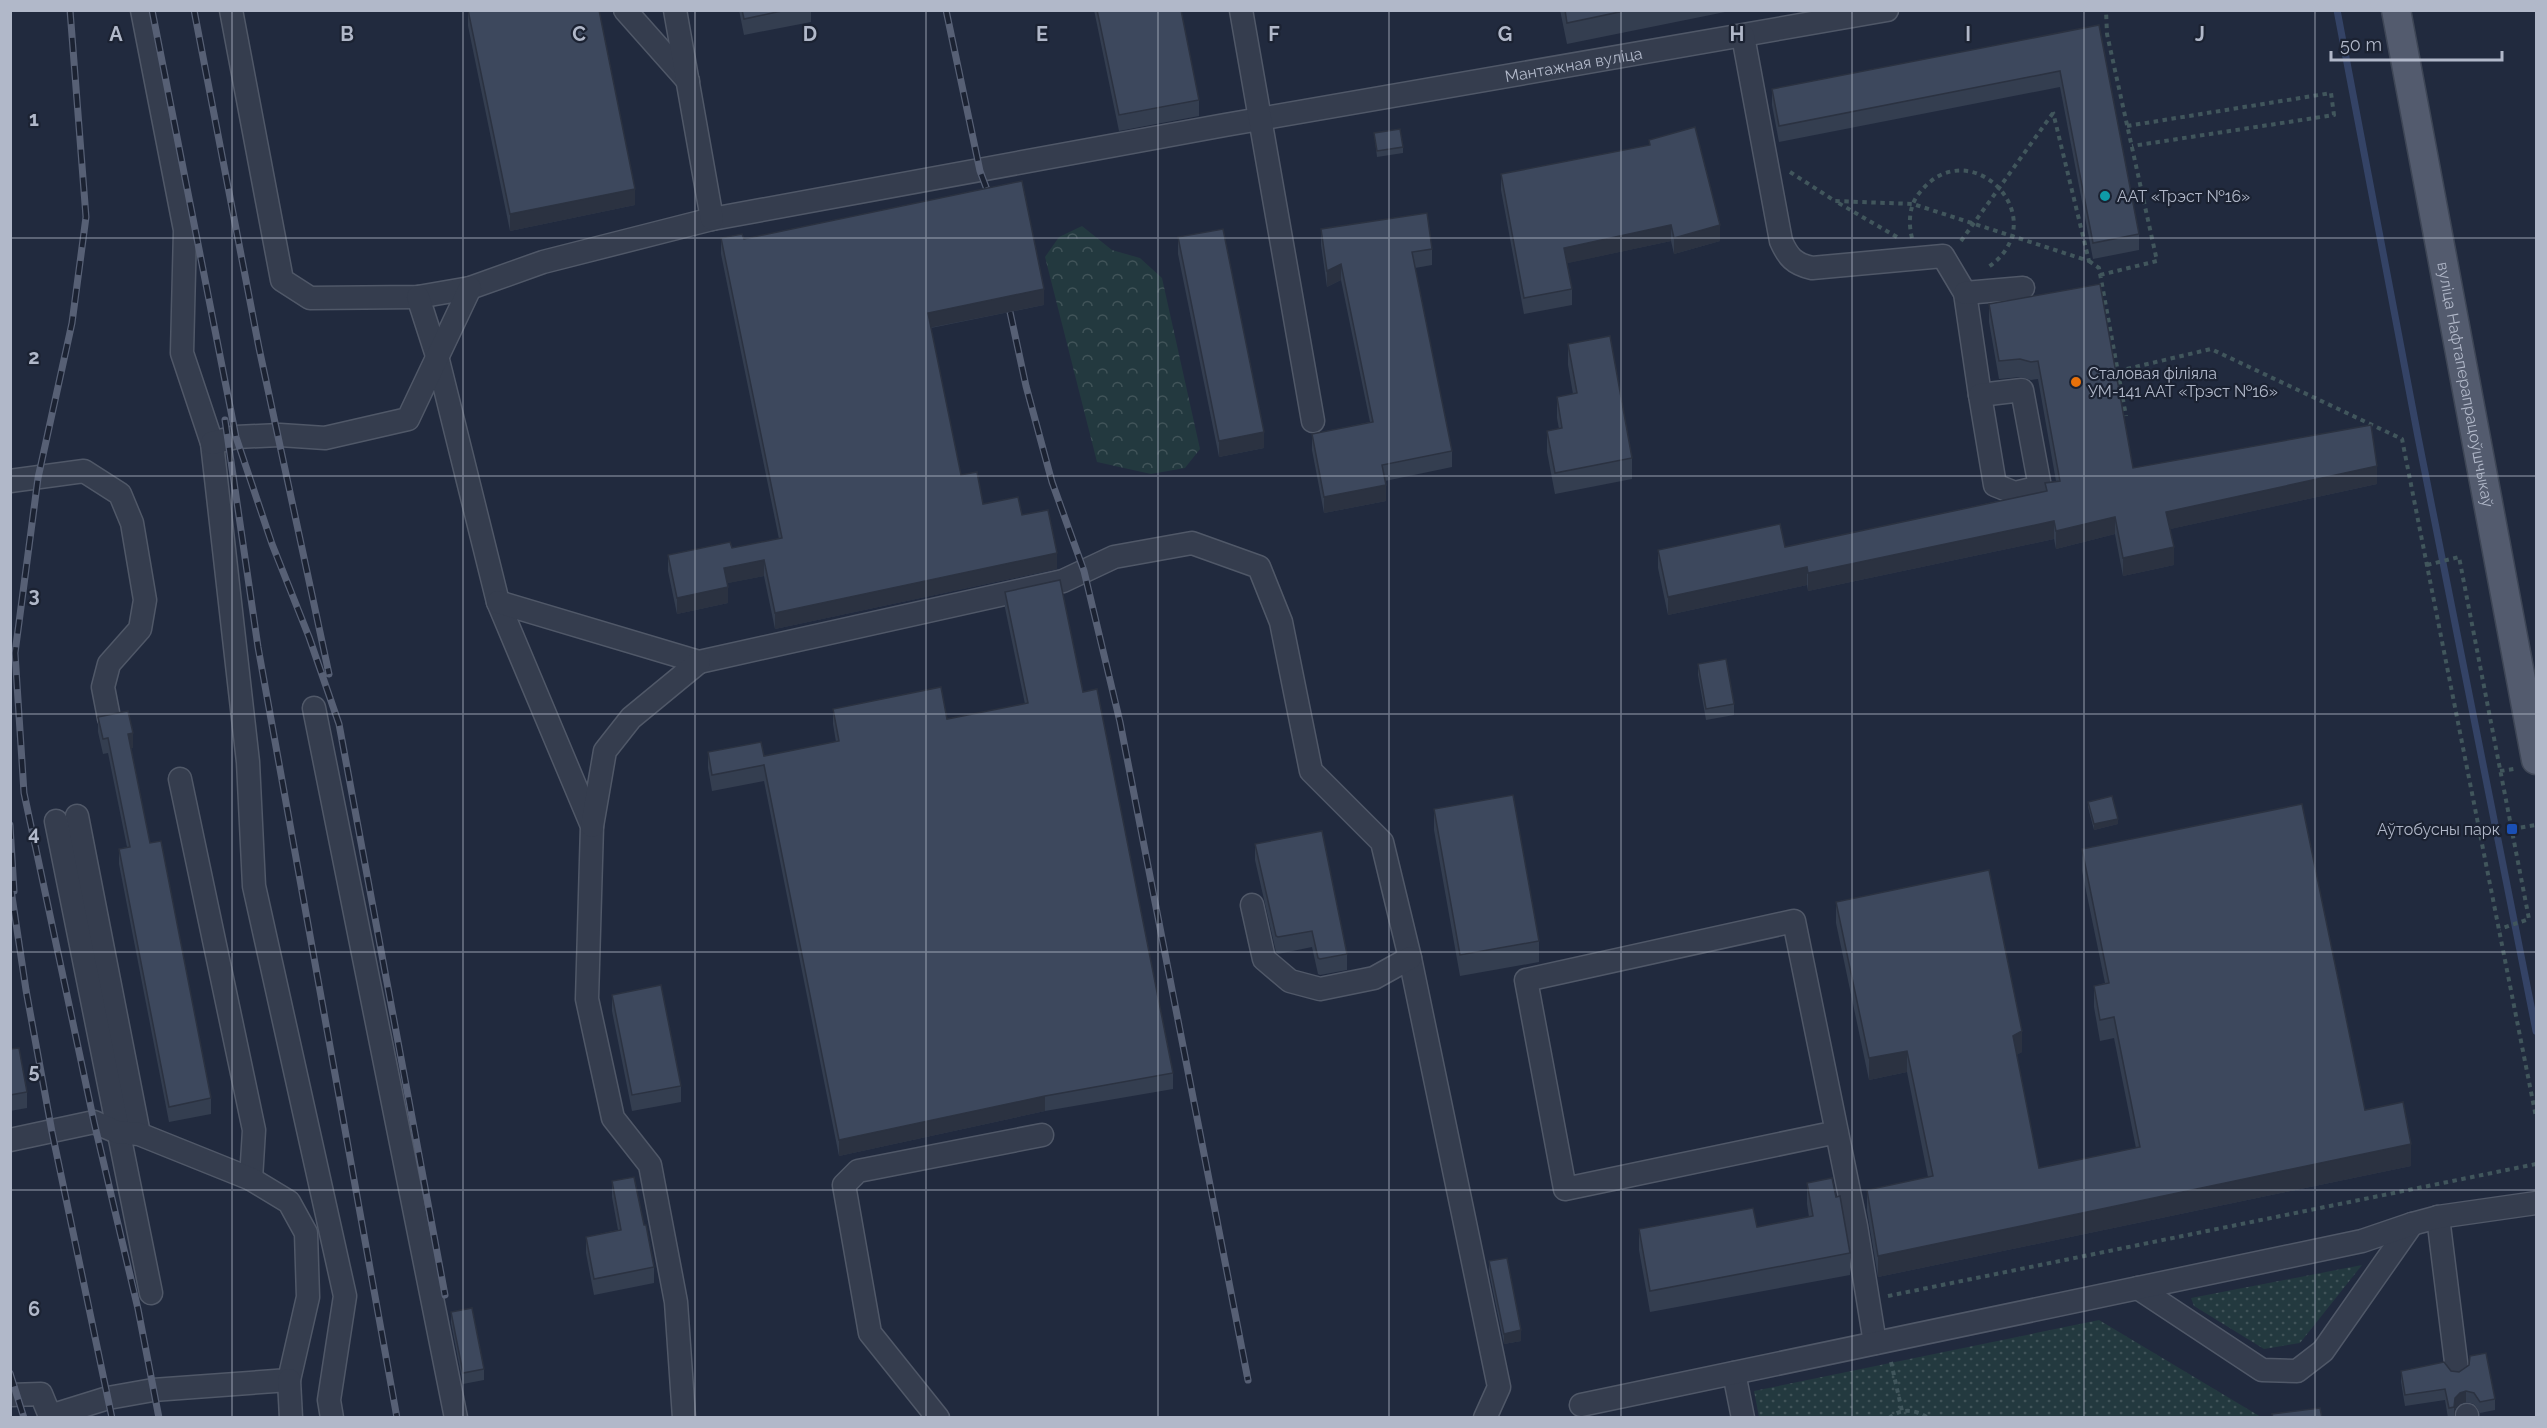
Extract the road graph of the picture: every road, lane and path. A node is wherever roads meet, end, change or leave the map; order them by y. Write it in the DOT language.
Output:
graph roads {
  1 [pos="142,10"];
  2 [pos="231,10"];
  3 [pos="625,10"];
  4 [pos="675,10"];
  5 [pos="1241,10"];
  6 [pos="1887,10"];
  7 [pos="2106,10"];
  8 [pos="2396,10"];
  9 [pos="1743,36"];
  10 [pos="689,83"];
  11 [pos="1261,120"];
  12 [pos="2127,126"];
  13 [pos="2132,146"];
  14 [pos="1765,155"];
  15 [pos="1999,187"];
  16 [pos="1835,201"];
  17 [pos="1913,204"];
  18 [pos="712,219"];
  19 [pos="1973,223"];
  20 [pos="1960,241"];
  21 [pos="1905,242"];
  22 [pos="1950,243"];
  23 [pos="1913,244"];
  24 [pos="1962,253"];
  25 [pos="2089,261"];
  26 [pos="1983,271"];
  27 [pos="2100,274"];
  28 [pos="470,288"];
  29 [pos="2023,288"];
  30 [pos="1965,293"];
  31 [pos="418,297"];
  32 [pos="437,356"];
  33 [pos="2118,370"];
  34 [pos="1980,395"];
  35 [pos="2126,416"];
  36 [pos="1313,421"];
  37 [pos="212,443"];
  38 [pos="10,481"];
  39 [pos="2427,565"];
  40 [pos="498,602"];
  41 [pos="699,662"];
  42 [pos="314,708"];
  43 [pos="109,718"];
  44 [pos="2536,760"];
  45 [pos="180,779"];
  46 [pos="66,818"];
  47 [pos="2536,825"];
  48 [pos="592,826"];
  49 [pos="2512,829"];
  50 [pos="1252,905"];
  51 [pos="2500,929"];
  52 [pos="1410,958"];
  53 [pos="2536,1117"];
  54 [pos="1837,1132"];
  55 [pos="128,1133"];
  56 [pos="1042,1135"];
  57 [pos="10,1140"];
  58 [pos="2536,1164"];
  59 [pos="250,1179"];
  60 [pos="2536,1203"];
  61 [pos="2438,1217"];
  62 [pos="2412,1224"];
  63 [pos="2138,1288"];
  64 [pos="151,1293"];
  65 [pos="1868,1300"];
  66 [pos="1881,1342"];
  67 [pos="2457,1370"];
  68 [pos="1734,1373"];
  69 [pos="289,1380"];
  70 [pos="10,1395"];
  71 [pos="1581,1405"];
  72 [pos="1902,1411"];
  73 [pos="50,1417"];
  74 [pos="291,1418"];
  75 [pos="332,1418"];
  76 [pos="456,1418"];
  77 [pos="684,1418"];
  78 [pos="938,1418"];
  79 [pos="1485,1418"];
  80 [pos="1743,1418"];
  81 [pos="1889,1418"];
  82 [pos="1928,1418"];
  1 -- 37 [label="street"];
  2 -- 31 [label="street, Мантажная вуліца"];
  3 -- 10 [label="street"];
  4 -- 10 [label="street"];
  5 -- 11 [label="street"];
  6 -- 9 [label="street, Мантажная вуліца"];
  7 -- 12 [label="path"];
  8 -- 44 [label="main road, вуліца Нафтаперапрацоўшчыкаў"];
  9 -- 11 [label="street, Мантажная вуліца"];
  9 -- 14 [label="street"];
  10 -- 18 [label="street"];
  11 -- 18 [label="street, Мантажная вуліца"];
  11 -- 36 [label="street"];
  12 -- 13 [label="path"];
  12 -- 13 [label="path"];
  13 -- 27 [label="path"];
  14 -- 16 [label="path"];
  14 -- 30 [label="street"];
  15 -- 17 [label="path"];
  15 -- 19 [label="path"];
  15 -- 25 [label="path"];
  15 -- 26 [label="path"];
  16 -- 17 [label="path"];
  16 -- 21 [label="path"];
  17 -- 19 [label="path"];
  17 -- 23 [label="path"];
  18 -- 28 [label="street, Мантажная вуліца"];
  19 -- 20 [label="path"];
  19 -- 25 [label="path"];
  20 -- 22 [label="path"];
  20 -- 24 [label="path"];
  25 -- 27 [label="path"];
  27 -- 33 [label="path"];
  28 -- 31 [label="street, Мантажная вуліца"];
  28 -- 32 [label="street"];
  29 -- 30 [label="street"];
  30 -- 34 [label="street"];
  31 -- 32 [label="street"];
  32 -- 37 [label="street"];
  32 -- 40 [label="street"];
  33 -- 35 [label="path"];
  33 -- 39 [label="path"];
  37 -- 75 [label="street"];
  38 -- 43 [label="street"];
  39 -- 49 [label="path"];
  39 -- 51 [label="path"];
  40 -- 41 [label="street"];
  40 -- 48 [label="street"];
  41 -- 48 [label="street"];
  41 -- 52 [label="street"];
  42 -- 76 [label="street"];
  45 -- 59 [label="street"];
  46 -- 55 [label="street"];
  47 -- 49 [label="path"];
  48 -- 77 [label="street"];
  49 -- 51 [label="path"];
  50 -- 52 [label="street"];
  51 -- 53 [label="path"];
  52 -- 79 [label="street"];
  54 -- 54 [label="street"];
  54 -- 65 [label="street"];
  55 -- 57 [label="street"];
  55 -- 59 [label="street"];
  55 -- 64 [label="street"];
  56 -- 78 [label="street"];
  58 -- 65 [label="path"];
  59 -- 69 [label="street"];
  60 -- 61 [label="street"];
  61 -- 62 [label="street"];
  61 -- 67 [label="street"];
  62 -- 63 [label="street"];
  62 -- 63 [label="street"];
  63 -- 66 [label="street"];
  65 -- 66 [label="street"];
  66 -- 68 [label="street"];
  66 -- 72 [label="path"];
  68 -- 71 [label="street"];
  68 -- 80 [label="street"];
  69 -- 73 [label="street"];
  69 -- 74 [label="street"];
  70 -- 73 [label="street"];
  72 -- 81 [label="path"];
  72 -- 82 [label="path"];
}
